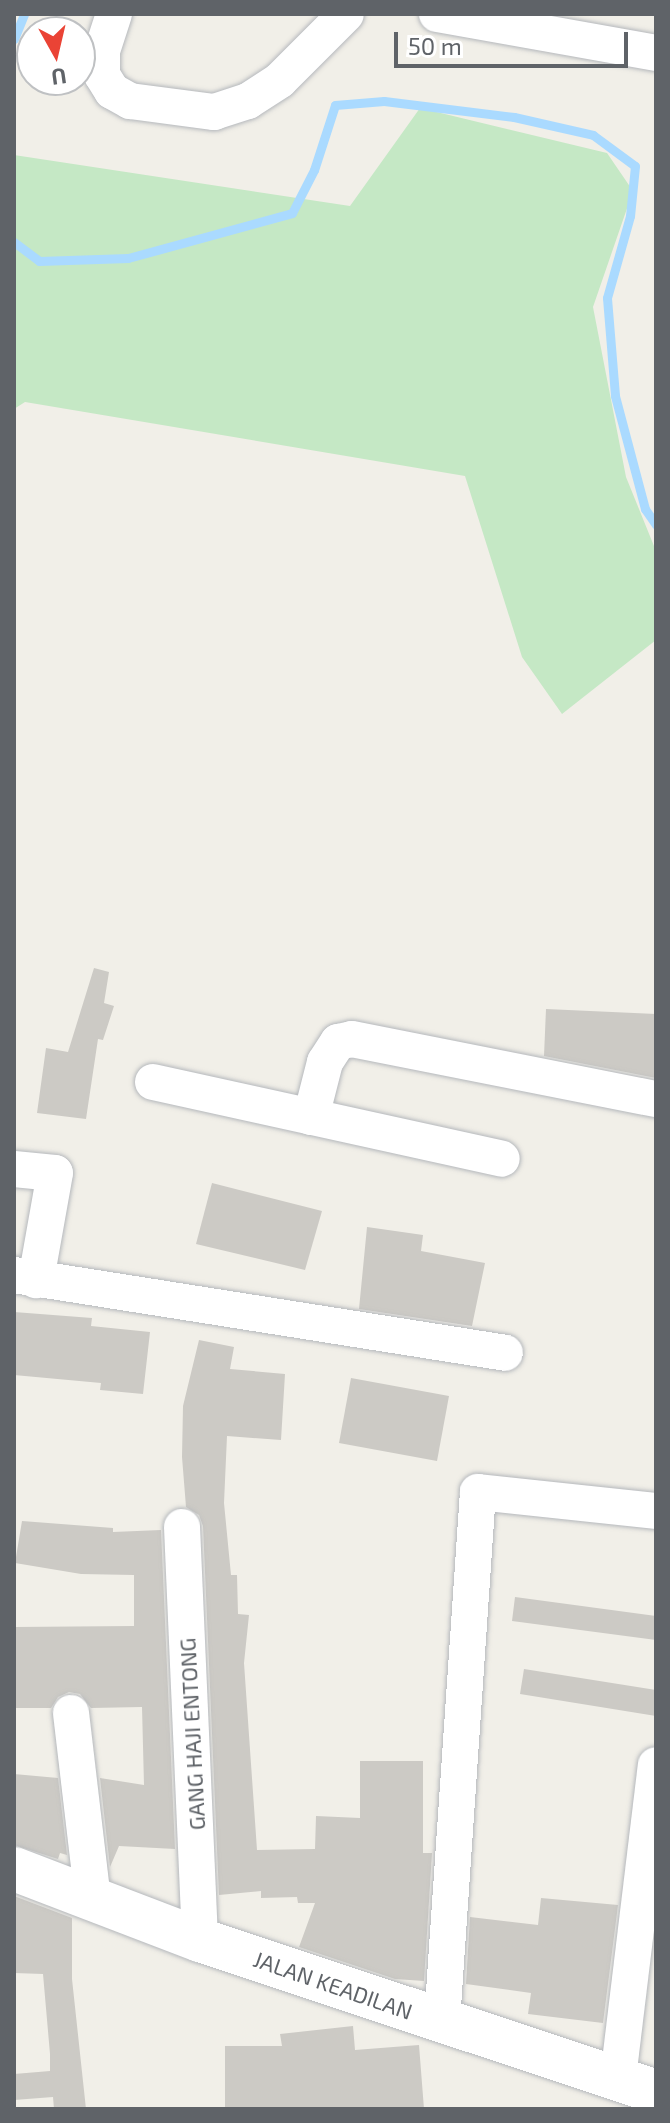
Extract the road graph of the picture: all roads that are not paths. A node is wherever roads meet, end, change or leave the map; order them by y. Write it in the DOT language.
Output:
graph roads {
  1 [pos="114,14"];
  2 [pos="346,14"];
  3 [pos="437,14"];
  4 [pos="656,53"];
  5 [pos="153,1082"];
  6 [pos="656,1099"];
  7 [pos="311,1117"];
  8 [pos="502,1159"];
  9 [pos="14,1169"];
  10 [pos="25,1277"];
  11 [pos="505,1353"];
  12 [pos="656,1511"];
  13 [pos="182,1527"];
  14 [pos="71,1713"];
  15 [pos="656,1765"];
  16 [pos="14,1869"];
  17 [pos="93,1899"];
  18 [pos="200,1940"];
  19 [pos="442,2021"];
  20 [pos="637,2085"];
  1 -- 2 [label="street"];
  3 -- 4 [label="street"];
  5 -- 7 [label="street"];
  6 -- 7 [label="street"];
  7 -- 8 [label="street"];
  9 -- 10 [label="street"];
  10 -- 11 [label="street"];
  12 -- 19 [label="street"];
  13 -- 18 [label="street, GANG HAJI ENTONG"];
  14 -- 17 [label="street"];
  15 -- 20 [label="street"];
  16 -- 17 [label="main road, JALAN KEADILAN"];
  17 -- 18 [label="main road, JALAN KEADILAN"];
  18 -- 19 [label="main road, JALAN KEADILAN"];
  19 -- 20 [label="main road, JALAN KEADILAN"];
}
